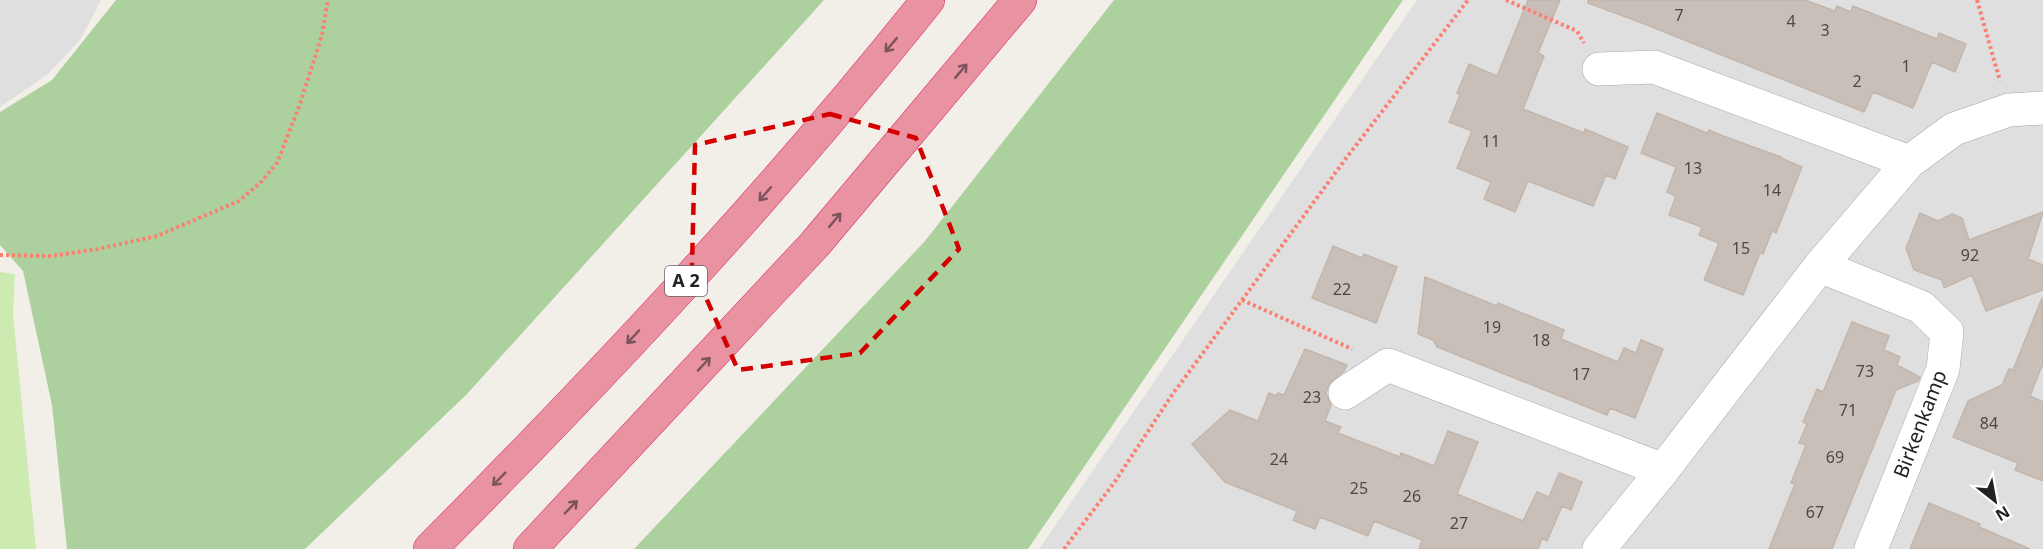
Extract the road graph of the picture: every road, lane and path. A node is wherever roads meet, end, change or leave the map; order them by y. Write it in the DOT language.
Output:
graph roads {
  1 [pos="328,0"];
  2 [pos="928,0"];
  3 [pos="1020,0"];
  4 [pos="1468,0"];
  5 [pos="1506,0"];
  6 [pos="1977,0"];
  7 [pos="1599,69"];
  8 [pos="2043,108"];
  9 [pos="2009,110"];
  10 [pos="1909,162"];
  11 [pos="0,255"];
  12 [pos="1820,266"];
  13 [pos="1242,300"];
  14 [pos="1388,365"];
  15 [pos="1345,393"];
  16 [pos="1663,470"];
  17 [pos="430,549"];
  18 [pos="530,549"];
  19 [pos="1064,549"];
  20 [pos="1599,549"];
  21 [pos="1871,549"];
  1 -- 11 [label="path"];
  2 -- 17 [label="highway, A 2, one-way"];
  18 -- 3 [label="highway, one-way"];
  4 -- 13 [label="path"];
  5 -- 7 [label="path"];
  6 -- 9 [label="path"];
  7 -- 10 [label="street"];
  8 -- 9 [label="street"];
  9 -- 10 [label="street"];
  10 -- 12 [label="street"];
  12 -- 16 [label="street"];
  12 -- 21 [label="street, Birkenkamp"];
  13 -- 14 [label="path"];
  13 -- 19 [label="path"];
  14 -- 15 [label="street"];
  14 -- 16 [label="street"];
  16 -- 20 [label="street"];
}
